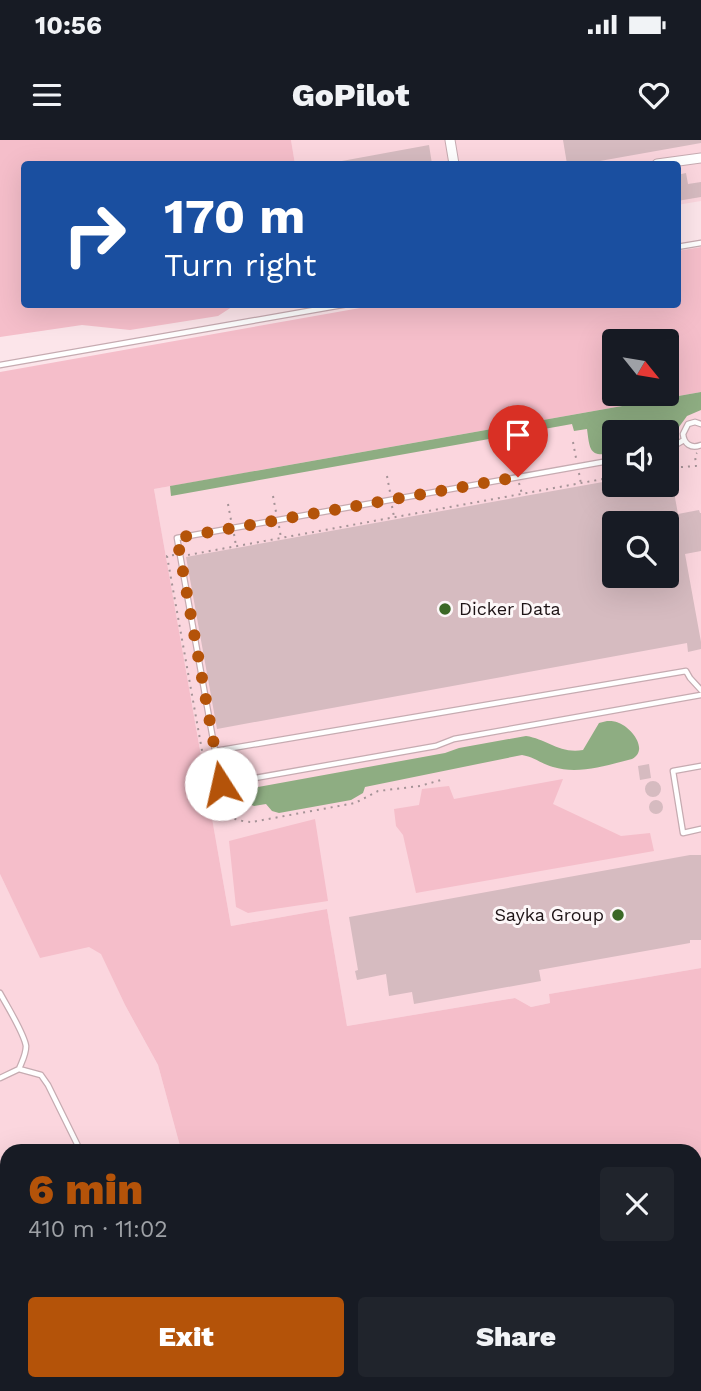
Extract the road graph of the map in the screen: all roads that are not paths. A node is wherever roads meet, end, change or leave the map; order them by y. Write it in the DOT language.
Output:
graph roads {
  1 [pos="450,140"];
  2 [pos="701,158"];
  3 [pos="454,161"];
  4 [pos="679,161"];
  5 [pos="701,243"];
  6 [pos="681,246"];
  7 [pos="325,308"];
  8 [pos="0,365"];
  9 [pos="701,424"];
  10 [pos="684,440"];
  11 [pos="679,443"];
  12 [pos="701,445"];
  13 [pos="602,462"];
  14 [pos="701,693"];
  15 [pos="215,751"];
  16 [pos="701,766"];
  17 [pos="701,829"];
  18 [pos="0,993"];
  19 [pos="19,1069"];
  20 [pos="0,1078"];
  21 [pos="77,1144"];
  1 -- 3 [label="street"];
  2 -- 4 [label="street"];
  5 -- 6 [label="lane"];
  7 -- 8 [label="lane"];
  9 -- 10 [label="lane"];
  10 -- 11 [label="lane"];
  10 -- 12 [label="lane"];
  13 -- 15 [label="lane"];
  14 -- 15 [label="lane"];
  14 -- 15 [label="lane"];
  16 -- 17 [label="lane"];
  18 -- 19 [label="lane"];
  19 -- 20 [label="lane"];
  19 -- 21 [label="lane"];
}
